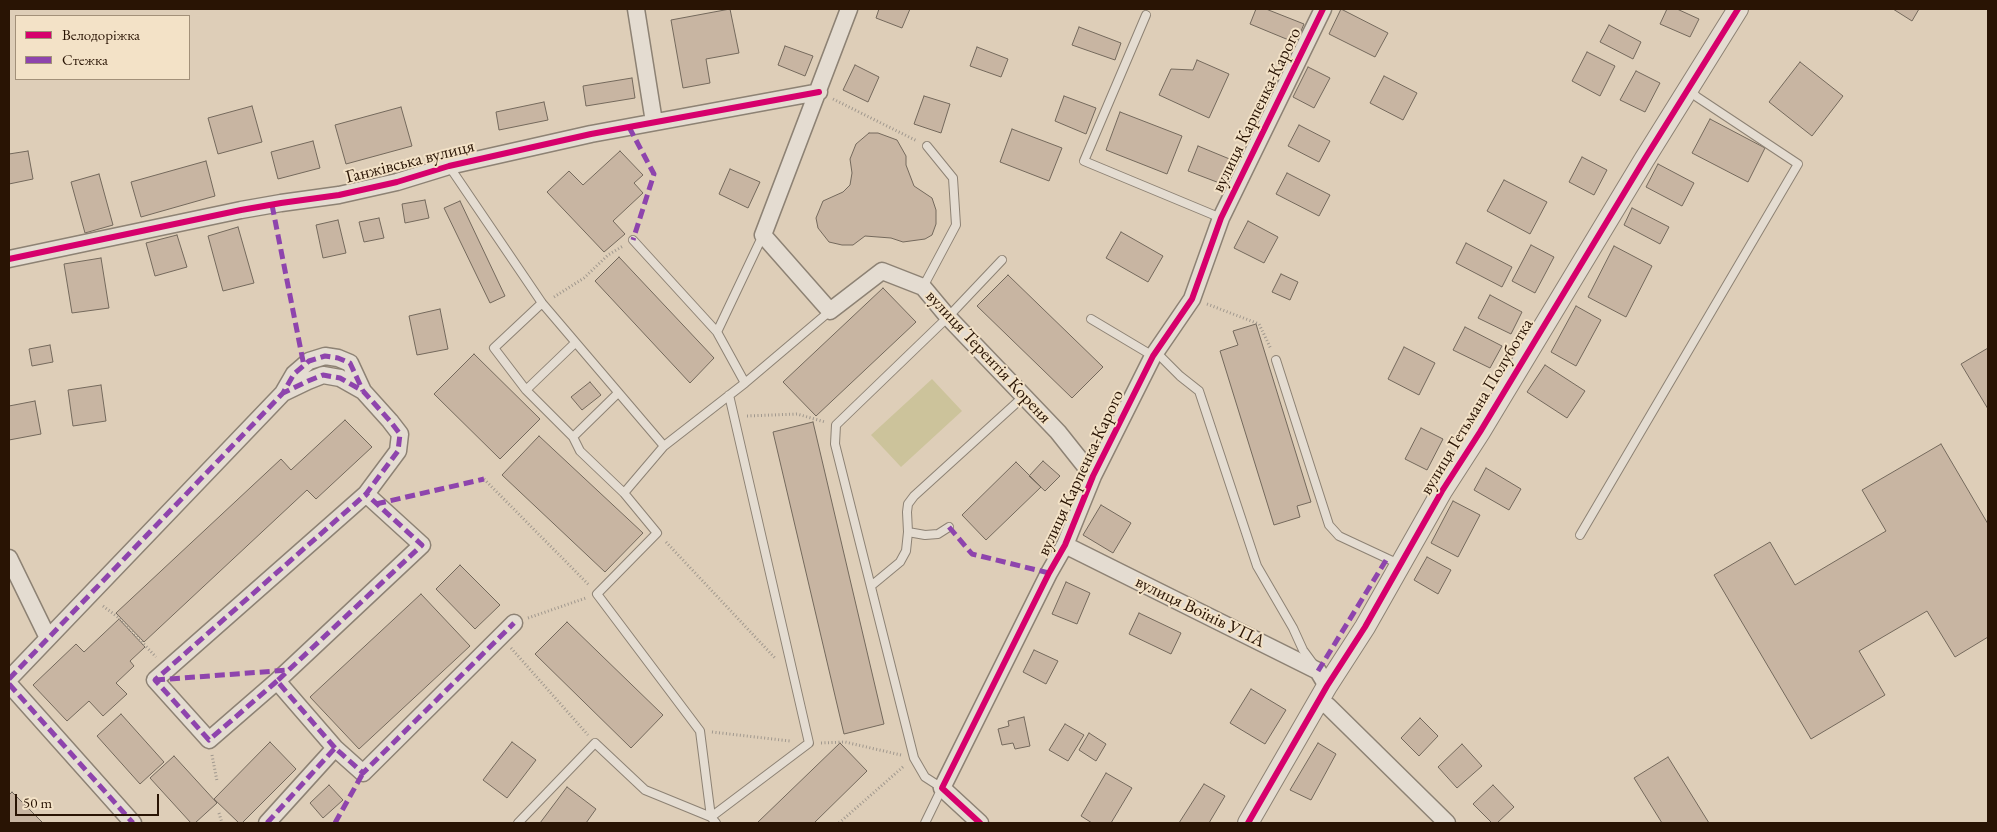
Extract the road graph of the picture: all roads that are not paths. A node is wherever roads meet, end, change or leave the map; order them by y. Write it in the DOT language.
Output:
graph roads {
  1 [pos="636,9"];
  2 [pos="850,9"];
  3 [pos="1322,9"];
  4 [pos="1738,9"];
  5 [pos="1146,15"];
  6 [pos="1688,89"];
  7 [pos="819,92"];
  8 [pos="654,122"];
  9 [pos="928,146"];
  10 [pos="449,166"];
  11 [pos="1221,218"];
  12 [pos="763,236"];
  13 [pos="633,240"];
  14 [pos="9,259"];
  15 [pos="1002,260"];
  16 [pos="924,287"];
  17 [pos="542,303"];
  18 [pos="830,311"];
  19 [pos="948,317"];
  20 [pos="1091,319"];
  21 [pos="717,332"];
  22 [pos="575,343"];
  23 [pos="1154,354"];
  24 [pos="1276,360"];
  25 [pos="745,383"];
  26 [pos="526,390"];
  27 [pos="618,393"];
  28 [pos="729,395"];
  29 [pos="1023,397"];
  30 [pos="573,437"];
  31 [pos="664,446"];
  32 [pos="1093,476"];
  33 [pos="624,493"];
  34 [pos="366,494"];
  35 [pos="950,527"];
  36 [pos="908,532"];
  37 [pos="1580,535"];
  38 [pos="1066,545"];
  39 [pos="9,558"];
  40 [pos="1401,564"];
  41 [pos="871,586"];
  42 [pos="514,623"];
  43 [pos="48,638"];
  44 [pos="9,679"];
  45 [pos="277,681"];
  46 [pos="9,684"];
  47 [pos="1321,686"];
  48 [pos="335,748"];
  49 [pos="942,788"];
  50 [pos="714,820"];
  51 [pos="133,823"];
  52 [pos="267,823"];
  53 [pos="518,823"];
  54 [pos="926,823"];
  55 [pos="980,823"];
  56 [pos="1248,823"];
  57 [pos="1447,823"];
  1 -- 8 [label="street"];
  2 -- 7 [label="street"];
  3 -- 11 [label="street, вулиця Карпенка-Карого"];
  4 -- 6 [label="street, вулиця Гетьмана Полуботка"];
  5 -- 11 [label="lane"];
  6 -- 37 [label="lane"];
  6 -- 40 [label="street, вулиця Гетьмана Полуботка"];
  7 -- 8 [label="street, Ганжівська вулиця"];
  7 -- 12 [label="street"];
  8 -- 10 [label="street, Ганжівська вулиця"];
  9 -- 16 [label="lane"];
  10 -- 14 [label="street, Ганжівська вулиця"];
  10 -- 17 [label="lane"];
  11 -- 23 [label="street, вулиця Карпенка-Карого"];
  12 -- 18 [label="street"];
  12 -- 21 [label="lane"];
  13 -- 21 [label="lane"];
  15 -- 19 [label="lane"];
  16 -- 18 [label="street, вулиця Терентія Кореня"];
  16 -- 19 [label="street, вулиця Терентія Кореня"];
  17 -- 22 [label="lane"];
  17 -- 26 [label="lane"];
  18 -- 25 [label="lane"];
  19 -- 29 [label="street, вулиця Терентія Кореня"];
  19 -- 41 [label="lane"];
  20 -- 23 [label="lane"];
  21 -- 25 [label="lane"];
  22 -- 26 [label="lane"];
  22 -- 27 [label="lane"];
  23 -- 32 [label="street, вулиця Карпенка-Карого"];
  23 -- 47 [label="lane"];
  24 -- 40 [label="lane"];
  25 -- 28 [label="lane"];
  26 -- 30 [label="lane"];
  27 -- 30 [label="lane"];
  27 -- 31 [label="lane"];
  28 -- 31 [label="lane"];
  28 -- 50 [label="lane"];
  29 -- 32 [label="street, вулиця Терентія Кореня"];
  29 -- 36 [label="lane"];
  30 -- 33 [label="lane"];
  31 -- 33 [label="lane"];
  32 -- 38 [label="street, вулиця Карпенка-Карого"];
  33 -- 50 [label="lane"];
  34 -- 43 [label="street"];
  34 -- 45 [label="street"];
  34 -- 45 [label="street"];
  35 -- 36 [label="lane"];
  36 -- 41 [label="lane"];
  38 -- 47 [label="street, вулиця Воїнів УПА"];
  38 -- 49 [label="street, вулиця Карпенка-Карого"];
  39 -- 43 [label="street"];
  40 -- 47 [label="street, вулиця Гетьмана Полуботка"];
  41 -- 49 [label="lane"];
  42 -- 48 [label="street"];
  43 -- 44 [label="street"];
  45 -- 48 [label="street"];
  46 -- 51 [label="street"];
  47 -- 56 [label="street, вулиця Гетьмана Полуботка"];
  47 -- 57 [label="street, вулиця Воїнів УПА"];
  48 -- 52 [label="street"];
  49 -- 54 [label="lane"];
  49 -- 55 [label="street"];
  50 -- 53 [label="lane"];
}
